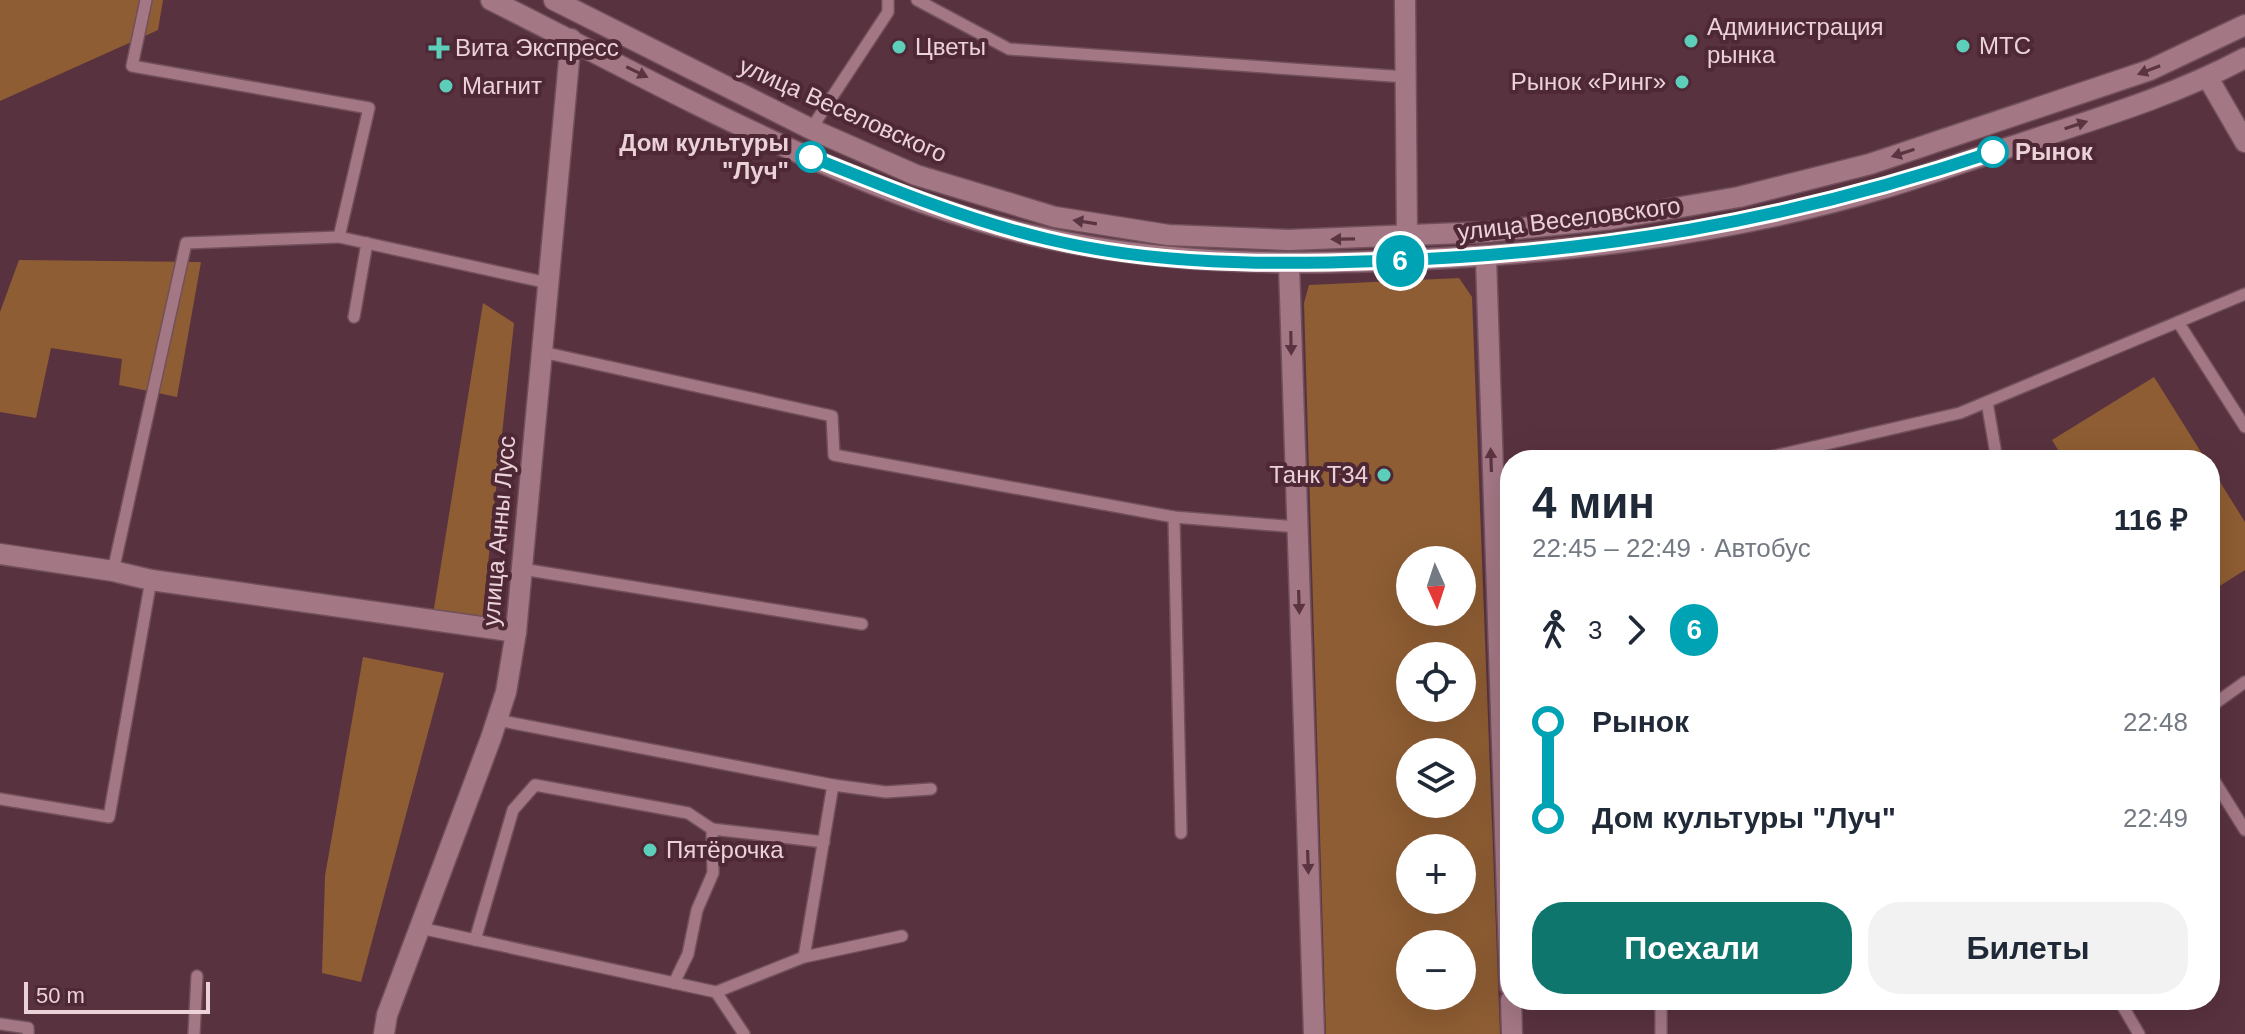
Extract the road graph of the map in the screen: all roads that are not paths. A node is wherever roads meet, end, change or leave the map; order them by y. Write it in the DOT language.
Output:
graph roads {
  1 [pos="146,0"];
  2 [pos="491,0"];
  3 [pos="554,0"];
  4 [pos="888,0"];
  5 [pos="917,0"];
  6 [pos="1405,0"];
  7 [pos="583,15"];
  8 [pos="2245,25"];
  9 [pos="571,39"];
  10 [pos="2192,52"];
  11 [pos="2245,58"];
  12 [pos="1406,77"];
  13 [pos="2208,78"];
  14 [pos="811,129"];
  15 [pos="2245,142"];
  16 [pos="1486,232"];
  17 [pos="339,237"];
  18 [pos="1407,237"];
  19 [pos="1289,240"];
  20 [pos="367,243"];
  21 [pos="1486,258"];
  22 [pos="1289,265"];
  23 [pos="548,283"];
  24 [pos="2245,294"];
  25 [pos="354,317"];
  26 [pos="2178,322"];
  27 [pos="542,352"];
  28 [pos="1987,402"];
  29 [pos="2245,427"];
  30 [pos="1800,450"];
  31 [pos="1995,450"];
  32 [pos="1500,502"];
  33 [pos="1174,517"];
  34 [pos="1297,527"];
  35 [pos="0,554"];
  36 [pos="522,569"];
  37 [pos="113,571"];
  38 [pos="151,580"];
  39 [pos="862,624"];
  40 [pos="516,632"];
  41 [pos="2245,682"];
  42 [pos="2220,700"];
  43 [pos="497,720"];
  44 [pos="833,785"];
  45 [pos="931,789"];
  46 [pos="2220,790"];
  47 [pos="0,799"];
  48 [pos="712,829"];
  49 [pos="2245,830"];
  50 [pos="1181,833"];
  51 [pos="824,842"];
  52 [pos="420,928"];
  53 [pos="902,936"];
  54 [pos="475,940"];
  55 [pos="804,957"];
  56 [pos="197,976"];
  57 [pos="674,983"];
  58 [pos="716,992"];
  59 [pos="1511,1010"];
  60 [pos="1661,1010"];
  61 [pos="2125,1010"];
  62 [pos="0,1024"];
  63 [pos="28,1034"];
  64 [pos="194,1034"];
  65 [pos="384,1034"];
  66 [pos="744,1034"];
  67 [pos="1314,1034"];
  68 [pos="1512,1034"];
  69 [pos="1661,1034"];
  70 [pos="2139,1034"];
  1 -- 17 [label="lane"];
  2 -- 9 [label="main road, улица Веселовского"];
  3 -- 7 [label="main road, улица Веселовского"];
  4 -- 14 [label="lane"];
  5 -- 12 [label="lane"];
  6 -- 12 [label="main road"];
  7 -- 9 [label="main road, улица Анны Лусс"];
  7 -- 14 [label="main road, улица Веселовского"];
  8 -- 10 [label="main road, улица Веселовского"];
  9 -- 22 [label="main road, улица Веселовского, one-way"];
  9 -- 23 [label="main road, улица Анны Лусс"];
  10 -- 13 [label="main road"];
  10 -- 16 [label="main road, улица Веселовского, one-way"];
  11 -- 13 [label="main road, улица Веселовского"];
  12 -- 18 [label="main road"];
  13 -- 15 [label="main road"];
  21 -- 13 [label="main road, улица Веселовского, one-way"];
  19 -- 14 [label="main road, улица Веселовского, one-way"];
  16 -- 18 [label="main road, улица Веселовского"];
  16 -- 21 [label="main road"];
  17 -- 20 [label="lane"];
  17 -- 37 [label="lane"];
  18 -- 19 [label="main road, улица Веселовского, one-way"];
  19 -- 22 [label="main road"];
  20 -- 23 [label="lane"];
  20 -- 25 [label="lane"];
  21 -- 22 [label="main road, улица Веселовского"];
  32 -- 21 [label="main road, one-way"];
  22 -- 34 [label="main road, one-way"];
  23 -- 27 [label="main road, улица Анны Лусс"];
  24 -- 26 [label="lane"];
  26 -- 28 [label="lane"];
  26 -- 29 [label="lane"];
  27 -- 33 [label="lane"];
  27 -- 36 [label="main road, улица Анны Лусс"];
  28 -- 30 [label="lane"];
  28 -- 31 [label="lane"];
  33 -- 34 [label="lane"];
  33 -- 50 [label="lane"];
  34 -- 67 [label="main road, one-way"];
  35 -- 37 [label="main road"];
  36 -- 39 [label="lane"];
  36 -- 40 [label="main road, улица Анны Лусс"];
  37 -- 38 [label="main road"];
  38 -- 40 [label="main road"];
  38 -- 47 [label="lane"];
  40 -- 43 [label="main road, улица Анны Лусс"];
  41 -- 42 [label="lane"];
  43 -- 44 [label="lane"];
  43 -- 52 [label="main road, улица Анны Лусс"];
  44 -- 45 [label="lane"];
  44 -- 51 [label="lane"];
  46 -- 49 [label="lane"];
  48 -- 51 [label="lane"];
  48 -- 54 [label="lane"];
  48 -- 57 [label="lane"];
  51 -- 55 [label="lane"];
  52 -- 54 [label="lane"];
  52 -- 65 [label="main road, улица Анны Лусс"];
  53 -- 55 [label="lane"];
  54 -- 57 [label="lane"];
  55 -- 58 [label="lane"];
  56 -- 64 [label="lane"];
  57 -- 58 [label="lane"];
  58 -- 66 [label="lane"];
  59 -- 68 [label="main road"];
  60 -- 69 [label="lane"];
  61 -- 70 [label="lane"];
  62 -- 63 [label="lane"];
}
